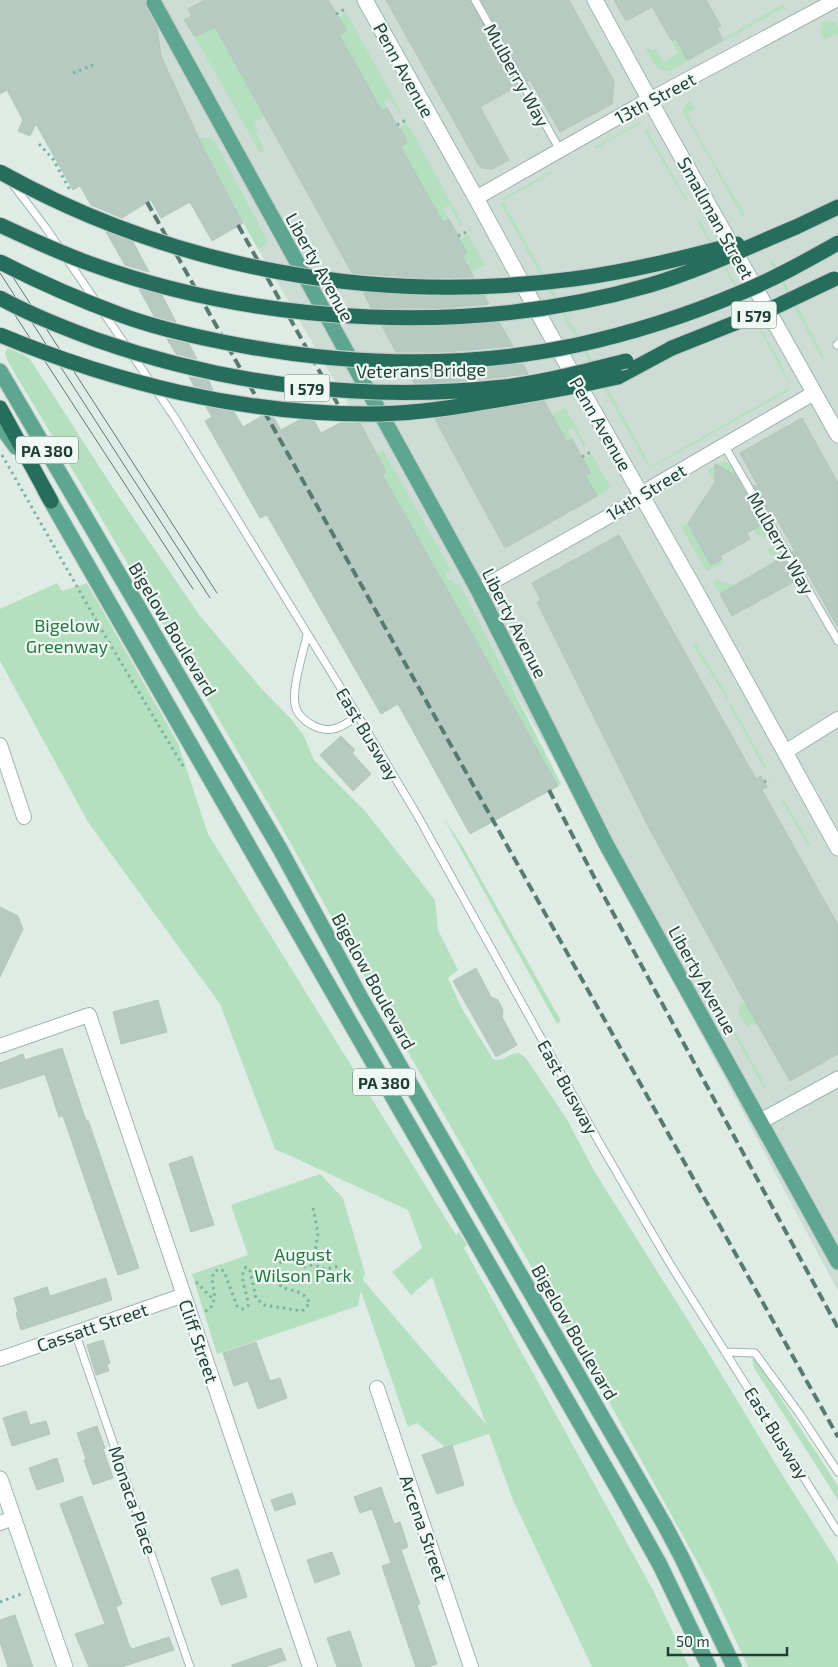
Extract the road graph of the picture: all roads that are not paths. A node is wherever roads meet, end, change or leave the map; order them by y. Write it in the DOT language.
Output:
graph roads {
  1 [pos="365,0"];
  2 [pos="475,0"];
  3 [pos="595,0"];
  4 [pos="836,0"];
  5 [pos="156,2"];
  6 [pos="651,100"];
  7 [pos="560,150"];
  8 [pos="0,168"];
  9 [pos="0,172"];
  10 [pos="476,198"];
  11 [pos="838,207"];
  12 [pos="0,225"];
  13 [pos="796,227"];
  14 [pos="838,244"];
  15 [pos="0,262"];
  16 [pos="838,276"];
  17 [pos="0,298"];
  18 [pos="0,335"];
  19 [pos="672,348"];
  20 [pos="1,373"];
  21 [pos="814,393"];
  22 [pos="0,408"];
  23 [pos="0,425"];
  24 [pos="838,435"];
  25 [pos="724,445"];
  26 [pos="642,496"];
  27 [pos="51,501"];
  28 [pos="478,590"];
  29 [pos="307,635"];
  30 [pos="838,641"];
  31 [pos="358,716"];
  32 [pos="838,719"];
  33 [pos="0,745"];
  34 [pos="785,752"];
  35 [pos="24,817"];
  36 [pos="838,848"];
  37 [pos="0,1046"];
  38 [pos="838,1079"];
  39 [pos="761,1121"];
  40 [pos="838,1262"];
  41 [pos="184,1295"];
  42 [pos="75,1332"];
  43 [pos="726,1352"];
  44 [pos="0,1359"];
  45 [pos="377,1388"];
  46 [pos="838,1472"];
  47 [pos="0,1479"];
  48 [pos="7,1520"];
  49 [pos="838,1532"];
  50 [pos="65,1667"];
  51 [pos="190,1667"];
  52 [pos="310,1667"];
  53 [pos="471,1667"];
  54 [pos="709,1667"];
  55 [pos="734,1667"];
  1 -- 10 [label="street, Penn Avenue"];
  2 -- 7 [label="lane, Mulberry Way"];
  3 -- 6 [label="street, Smallman Street"];
  4 -- 6 [label="street, 13th Street"];
  5 -- 28 [label="main road, Liberty Avenue"];
  6 -- 7 [label="street, 13th Street"];
  6 -- 21 [label="street, Smallman Street"];
  7 -- 10 [label="street, 13th Street"];
  8 -- 29 [label="lane, East Busway"];
  9 -- 13 [label="highway, bridge"];
  10 -- 26 [label="street, Penn Avenue"];
  11 -- 13 [label="highway"];
  12 -- 13 [label="highway, bridge"];
  14 -- 15 [label="highway, bridge"];
  16 -- 19 [label="highway, Veterans Bridge / I 579, bridge"];
  17 -- 19 [label="highway, Veterans Bridge / I 579, bridge"];
  18 -- 19 [label="highway, bridge"];
  20 -- 55 [label="main road, Bigelow Boulevard / PA 380"];
  21 -- 24 [label="street, Smallman Street"];
  21 -- 25 [label="street, 14th Street"];
  22 -- 27 [label="highway"];
  23 -- 27 [label="main road"];
  25 -- 26 [label="street, 14th Street"];
  25 -- 30 [label="lane, Mulberry Way"];
  26 -- 28 [label="street, 14th Street"];
  26 -- 34 [label="street, Penn Avenue"];
  27 -- 54 [label="main road, PA 380"];
  28 -- 39 [label="main road, Liberty Avenue"];
  29 -- 31 [label="lane, East Busway"];
  29 -- 31 [label="lane"];
  31 -- 43 [label="lane, East Busway"];
  32 -- 34 [label="street"];
  33 -- 35 [label="street"];
  34 -- 36 [label="street, Penn Avenue"];
  37 -- 41 [label="street, Cliff Street"];
  38 -- 39 [label="street"];
  39 -- 40 [label="main road, Liberty Avenue"];
  41 -- 42 [label="street, Cassatt Street"];
  41 -- 52 [label="street, Cliff Street"];
  42 -- 44 [label="street, Cassatt Street"];
  42 -- 51 [label="lane, Monaca Place"];
  43 -- 46 [label="lane"];
  43 -- 49 [label="lane, East Busway"];
  45 -- 53 [label="street, Arcena Street"];
  47 -- 48 [label="street"];
  48 -- 50 [label="street"];
}
